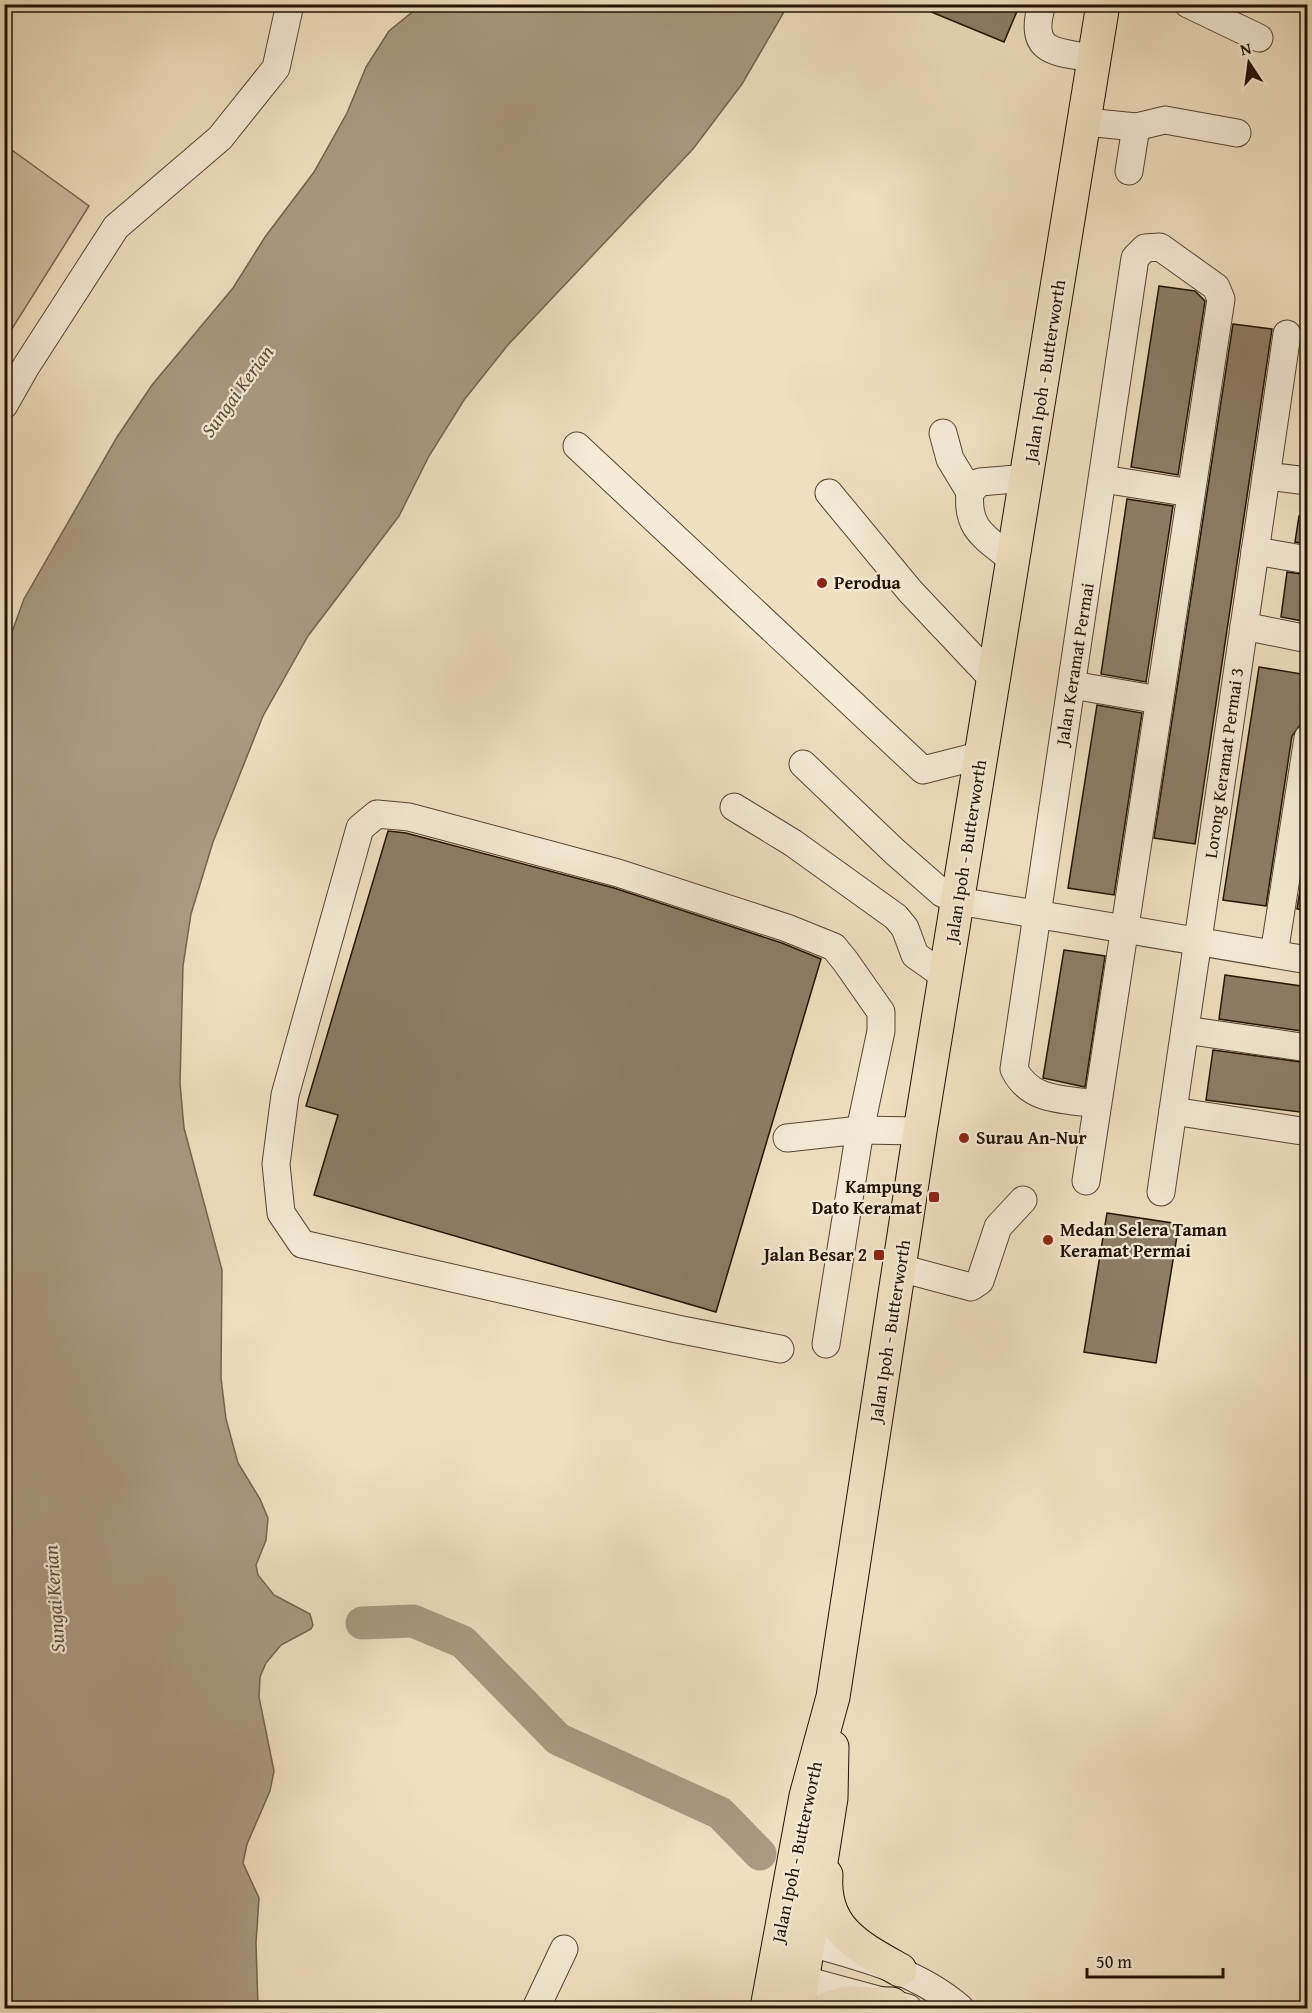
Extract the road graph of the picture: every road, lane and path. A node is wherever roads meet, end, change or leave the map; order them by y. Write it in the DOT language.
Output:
graph roads {
  1 [pos="290,4"];
  2 [pos="1042,4"];
  3 [pos="1103,4"];
  4 [pos="1188,4"];
  5 [pos="1259,38"];
  6 [pos="1095,58"];
  7 [pos="1086,122"];
  8 [pos="1136,127"];
  9 [pos="1237,133"];
  10 [pos="1129,171"];
  11 [pos="1287,334"];
  12 [pos="4,405"];
  13 [pos="943,434"];
  14 [pos="577,446"];
  15 [pos="1266,476"];
  16 [pos="1028,478"];
  17 [pos="1103,479"];
  18 [pos="1308,482"];
  19 [pos="970,492"];
  20 [pos="829,493"];
  21 [pos="1191,493"];
  22 [pos="1255,551"];
  23 [pos="1308,560"];
  24 [pos="1014,561"];
  25 [pos="1244,626"];
  26 [pos="1308,639"];
  27 [pos="994,680"];
  28 [pos="1072,685"];
  29 [pos="1159,700"];
  30 [pos="1308,738"];
  31 [pos="982,755"];
  32 [pos="803,764"];
  33 [pos="734,807"];
  34 [pos="958,902"];
  35 [pos="1037,915"];
  36 [pos="1124,929"];
  37 [pos="1198,942"];
  38 [pos="1274,954"];
  39 [pos="1308,960"];
  40 [pos="946,978"];
  41 [pos="1185,1030"];
  42 [pos="1308,1048"];
  43 [pos="1097,1104"];
  44 [pos="1173,1111"];
  45 [pos="860,1130"];
  46 [pos="921,1131"];
  47 [pos="1308,1132"];
  48 [pos="787,1138"];
  49 [pos="1086,1181"];
  50 [pos="1161,1192"];
  51 [pos="1023,1200"];
  52 [pos="900,1268"];
  53 [pos="826,1344"];
  54 [pos="780,1349"];
  55 [pos="834,1697"];
  56 [pos="831,1798"];
  57 [pos="793,1938"];
  58 [pos="564,1949"];
  59 [pos="900,1970"];
  60 [pos="791,1987"];
  61 [pos="900,2006"];
  62 [pos="536,2008"];
  63 [pos="767,2008"];
  64 [pos="829,2008"];
  65 [pos="960,2008"];
  1 -- 12 [label="street"];
  2 -- 6 [label="street"];
  3 -- 6 [label="highway, Jalan Ipoh - Butterworth"];
  4 -- 5 [label="street"];
  6 -- 7 [label="highway, Jalan Ipoh - Butterworth"];
  7 -- 8 [label="street"];
  7 -- 16 [label="highway, Jalan Ipoh - Butterworth"];
  8 -- 9 [label="street"];
  8 -- 10 [label="street"];
  11 -- 15 [label="street, Lorong Keramat Permai 3"];
  13 -- 19 [label="street"];
  14 -- 31 [label="street"];
  15 -- 18 [label="street"];
  15 -- 22 [label="street, Lorong Keramat Permai 3"];
  16 -- 19 [label="street"];
  16 -- 24 [label="highway, Jalan Ipoh - Butterworth"];
  17 -- 21 [label="street"];
  17 -- 21 [label="street, Jalan Keramat Permai"];
  17 -- 28 [label="street, Jalan Keramat Permai"];
  19 -- 24 [label="street"];
  20 -- 27 [label="street"];
  21 -- 29 [label="street"];
  22 -- 23 [label="street"];
  22 -- 25 [label="street, Lorong Keramat Permai 3"];
  24 -- 27 [label="highway, Jalan Ipoh - Butterworth"];
  25 -- 26 [label="street"];
  25 -- 37 [label="street, Lorong Keramat Permai 3"];
  27 -- 31 [label="highway, Jalan Ipoh - Butterworth"];
  28 -- 29 [label="street"];
  28 -- 35 [label="street, Jalan Keramat Permai"];
  29 -- 36 [label="street"];
  30 -- 38 [label="street"];
  31 -- 34 [label="highway, Jalan Ipoh - Butterworth"];
  32 -- 34 [label="street"];
  33 -- 40 [label="street"];
  34 -- 35 [label="street"];
  34 -- 40 [label="highway, Jalan Ipoh - Butterworth"];
  35 -- 36 [label="street"];
  35 -- 43 [label="street, Jalan Keramat Permai"];
  36 -- 37 [label="street"];
  36 -- 43 [label="street"];
  37 -- 38 [label="street"];
  37 -- 41 [label="street, Lorong Keramat Permai 3"];
  38 -- 39 [label="street"];
  40 -- 46 [label="highway, Jalan Ipoh - Butterworth"];
  41 -- 42 [label="street"];
  41 -- 44 [label="street, Lorong Keramat Permai 3"];
  43 -- 49 [label="street"];
  44 -- 47 [label="street"];
  44 -- 50 [label="street, Lorong Keramat Permai 3"];
  45 -- 46 [label="street"];
  45 -- 48 [label="street"];
  45 -- 53 [label="street"];
  45 -- 54 [label="street"];
  46 -- 52 [label="highway, Jalan Ipoh - Butterworth"];
  51 -- 52 [label="street"];
  52 -- 55 [label="highway, Jalan Ipoh - Butterworth"];
  55 -- 56 [label="highway, Jalan Ipoh - Butterworth"];
  55 -- 57 [label="highway, Jalan Ipoh - Butterworth"];
  56 -- 57 [label="highway, Jalan Ipoh - Butterworth"];
  56 -- 59 [label="highway"];
  57 -- 59 [label="street"];
  57 -- 60 [label="highway, Jalan Ipoh - Butterworth"];
  58 -- 62 [label="street"];
  59 -- 65 [label="street"];
  60 -- 61 [label="street"];
  60 -- 63 [label="highway, Jalan Ipoh - Butterworth"];
  61 -- 64 [label="highway"];
}
